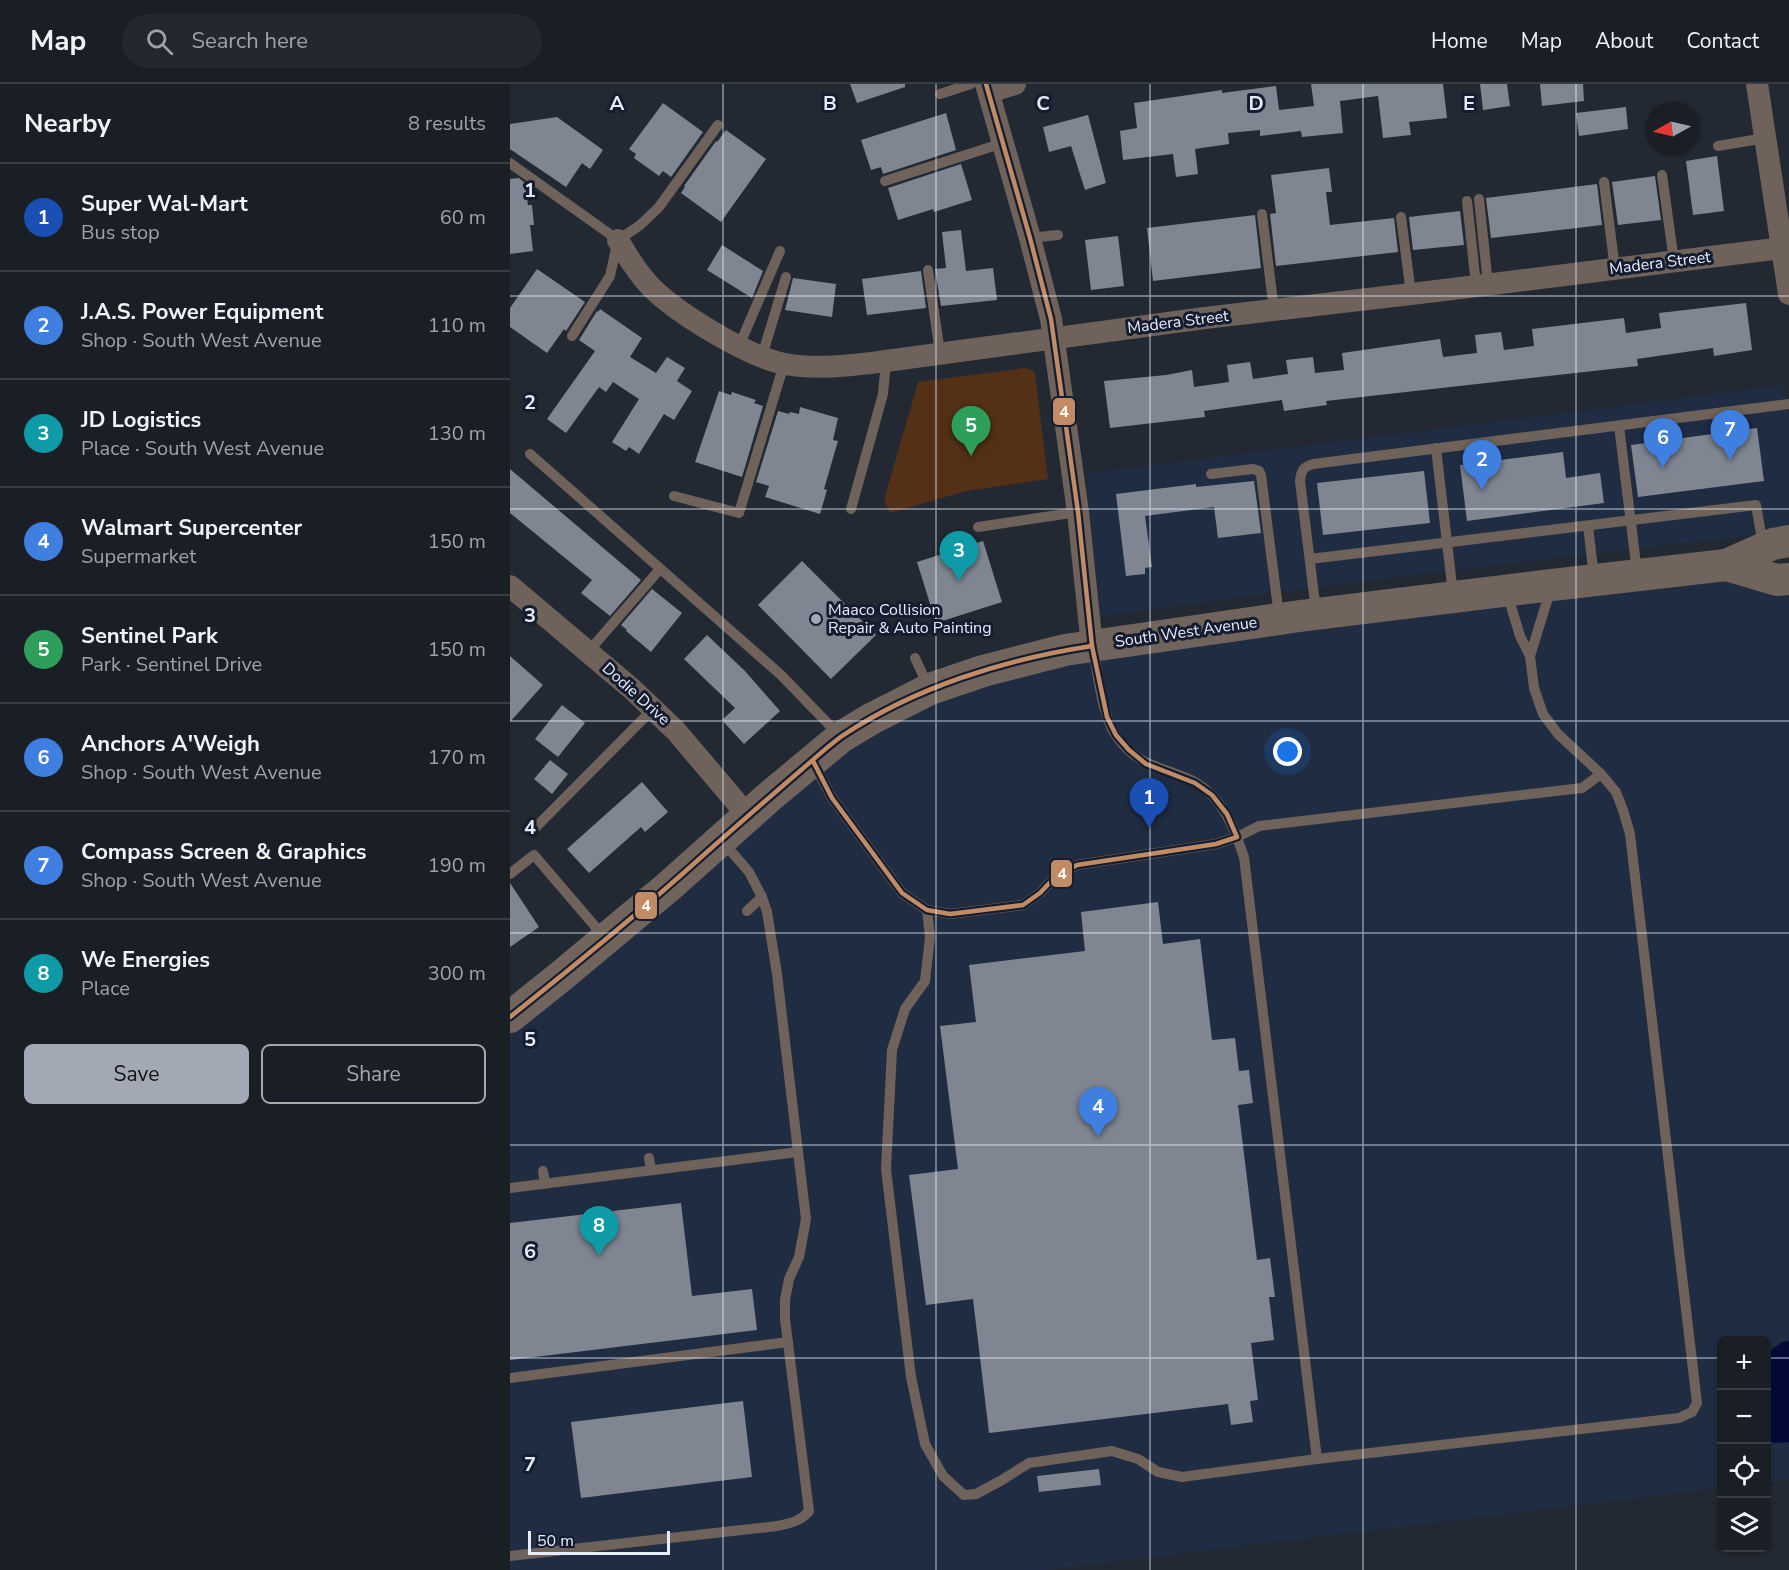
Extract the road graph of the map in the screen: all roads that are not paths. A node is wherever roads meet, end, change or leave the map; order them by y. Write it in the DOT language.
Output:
graph roads {
  1 [pos="1015,84"];
  2 [pos="1757,84"];
  3 [pos="982,87"];
  4 [pos="940,94"];
  5 [pos="718,124"];
  6 [pos="1765,138"];
  7 [pos="1003,143"];
  8 [pos="1718,146"];
  9 [pos="510,163"];
  10 [pos="1662,175"];
  11 [pos="885,181"];
  12 [pos="1604,182"];
  13 [pos="1479,199"];
  14 [pos="1467,201"];
  15 [pos="1262,214"];
  16 [pos="1401,217"];
  17 [pos="1058,235"];
  18 [pos="1030,238"];
  19 [pos="618,240"];
  20 [pos="1782,248"];
  21 [pos="780,251"];
  22 [pos="1674,261"];
  23 [pos="1615,269"];
  24 [pos="928,270"];
  25 [pos="786,277"];
  26 [pos="1482,285"];
  27 [pos="1411,294"];
  28 [pos="1789,294"];
  29 [pos="1274,310"];
  30 [pos="572,336"];
  31 [pos="1053,338"];
  32 [pos="739,346"];
  33 [pos="940,353"];
  34 [pos="762,356"];
  35 [pos="886,361"];
  36 [pos="784,364"];
  37 [pos="1789,404"];
  38 [pos="1619,426"];
  39 [pos="1436,448"];
  40 [pos="530,454"];
  41 [pos="1211,474"];
  42 [pos="674,496"];
  43 [pos="851,509"];
  44 [pos="1077,512"];
  45 [pos="1630,520"];
  46 [pos="1588,526"];
  47 [pos="978,527"];
  48 [pos="1447,543"];
  49 [pos="1776,545"];
  50 [pos="1310,559"];
  51 [pos="1726,565"];
  52 [pos="660,569"];
  53 [pos="1637,575"];
  54 [pos="1789,579"];
  55 [pos="1594,580"];
  56 [pos="1552,585"];
  57 [pos="1507,590"];
  58 [pos="512,594"];
  59 [pos="1454,597"];
  60 [pos="1317,614"];
  61 [pos="1279,619"];
  62 [pos="1092,646"];
  63 [pos="588,652"];
  64 [pos="1530,656"];
  65 [pos="915,658"];
  66 [pos="930,689"];
  67 [pos="653,710"];
  68 [pos="841,737"];
  69 [pos="813,761"];
  70 [pos="1601,774"];
  71 [pos="748,816"];
  72 [pos="535,828"];
  73 [pos="1237,837"];
  74 [pos="722,840"];
  75 [pos="510,874"];
  76 [pos="762,897"];
  77 [pos="927,910"];
  78 [pos="747,911"];
  79 [pos="605,938"];
  80 [pos="510,1017"];
  81 [pos="754,1145"];
  82 [pos="701,1152"];
  83 [pos="798,1152"];
  84 [pos="755,1157"];
  85 [pos="649,1158"];
  86 [pos="703,1164"];
  87 [pos="598,1165"];
  88 [pos="651,1170"];
  89 [pos="543,1171"];
  90 [pos="600,1176"];
  91 [pos="546,1183"];
  92 [pos="510,1188"];
  93 [pos="788,1341"];
  94 [pos="510,1378"];
  95 [pos="1317,1458"];
  96 [pos="510,1556"];
  1 -- 3 [label="street"];
  2 -- 6 [label="street"];
  3 -- 4 [label="lane"];
  3 -- 7 [label="street"];
  5 -- 19 [label="lane"];
  6 -- 8 [label="lane"];
  6 -- 20 [label="street"];
  7 -- 11 [label="lane"];
  7 -- 18 [label="street"];
  9 -- 19 [label="lane"];
  10 -- 22 [label="lane"];
  12 -- 23 [label="lane"];
  13 -- 26 [label="lane"];
  14 -- 26 [label="lane"];
  15 -- 29 [label="lane"];
  16 -- 27 [label="lane"];
  17 -- 18 [label="lane"];
  18 -- 31 [label="street"];
  19 -- 30 [label="lane"];
  19 -- 32 [label="street, Madera Street"];
  20 -- 22 [label="street, Madera Street"];
  20 -- 28 [label="street"];
  21 -- 32 [label="lane"];
  22 -- 23 [label="street, Madera Street"];
  23 -- 26 [label="street, Madera Street"];
  24 -- 33 [label="lane"];
  25 -- 34 [label="lane"];
  26 -- 27 [label="street, Madera Street"];
  27 -- 29 [label="street, Madera Street"];
  29 -- 31 [label="street, Madera Street"];
  31 -- 33 [label="street, Madera Street"];
  31 -- 44 [label="street"];
  32 -- 34 [label="street, Madera Street"];
  33 -- 35 [label="street, Madera Street"];
  34 -- 36 [label="street, Madera Street"];
  35 -- 36 [label="street, Madera Street"];
  35 -- 43 [label="lane"];
  36 -- 42 [label="lane"];
  37 -- 38 [label="lane"];
  38 -- 39 [label="lane"];
  38 -- 45 [label="lane"];
  39 -- 48 [label="lane"];
  39 -- 50 [label="lane"];
  40 -- 52 [label="lane"];
  41 -- 61 [label="lane"];
  44 -- 47 [label="lane"];
  44 -- 62 [label="street"];
  45 -- 46 [label="lane"];
  45 -- 49 [label="lane"];
  45 -- 53 [label="lane"];
  46 -- 48 [label="lane"];
  46 -- 55 [label="lane"];
  48 -- 50 [label="lane"];
  48 -- 59 [label="lane"];
  49 -- 51 [label="street, South West Avenue"];
  50 -- 60 [label="lane"];
  51 -- 53 [label="street, South West Avenue"];
  51 -- 54 [label="street, South West Avenue"];
  52 -- 63 [label="lane"];
  52 -- 68 [label="lane"];
  53 -- 55 [label="street, South West Avenue"];
  55 -- 56 [label="street, South West Avenue"];
  56 -- 57 [label="street, South West Avenue"];
  56 -- 64 [label="lane"];
  57 -- 59 [label="street, South West Avenue"];
  57 -- 64 [label="lane"];
  58 -- 63 [label="street, Dodie Drive"];
  59 -- 60 [label="street, South West Avenue"];
  60 -- 61 [label="street, South West Avenue"];
  61 -- 62 [label="street, South West Avenue"];
  62 -- 66 [label="street, South West Avenue"];
  62 -- 73 [label="lane"];
  63 -- 67 [label="street, Dodie Drive"];
  64 -- 70 [label="lane"];
  65 -- 66 [label="lane"];
  66 -- 68 [label="street, South West Avenue"];
  67 -- 71 [label="street, Dodie Drive"];
  67 -- 72 [label="lane"];
  68 -- 69 [label="street, South West Avenue"];
  69 -- 71 [label="street, South West Avenue"];
  69 -- 77 [label="lane"];
  70 -- 73 [label="lane"];
  70 -- 95 [label="lane"];
  71 -- 74 [label="street, South West Avenue"];
  73 -- 77 [label="lane"];
  73 -- 95 [label="lane"];
  74 -- 76 [label="lane"];
  74 -- 79 [label="street, South West Avenue"];
  75 -- 79 [label="lane"];
  76 -- 78 [label="lane"];
  76 -- 83 [label="lane"];
  77 -- 95 [label="lane"];
  79 -- 80 [label="street, South West Avenue"];
  81 -- 84 [label="lane"];
  82 -- 86 [label="lane"];
  83 -- 84 [label="lane"];
  83 -- 93 [label="lane"];
  84 -- 86 [label="lane"];
  85 -- 88 [label="lane"];
  86 -- 88 [label="lane"];
  87 -- 90 [label="lane"];
  88 -- 90 [label="lane"];
  89 -- 91 [label="lane"];
  90 -- 91 [label="lane"];
  91 -- 92 [label="lane"];
  93 -- 94 [label="lane"];
  93 -- 96 [label="lane"];
}
